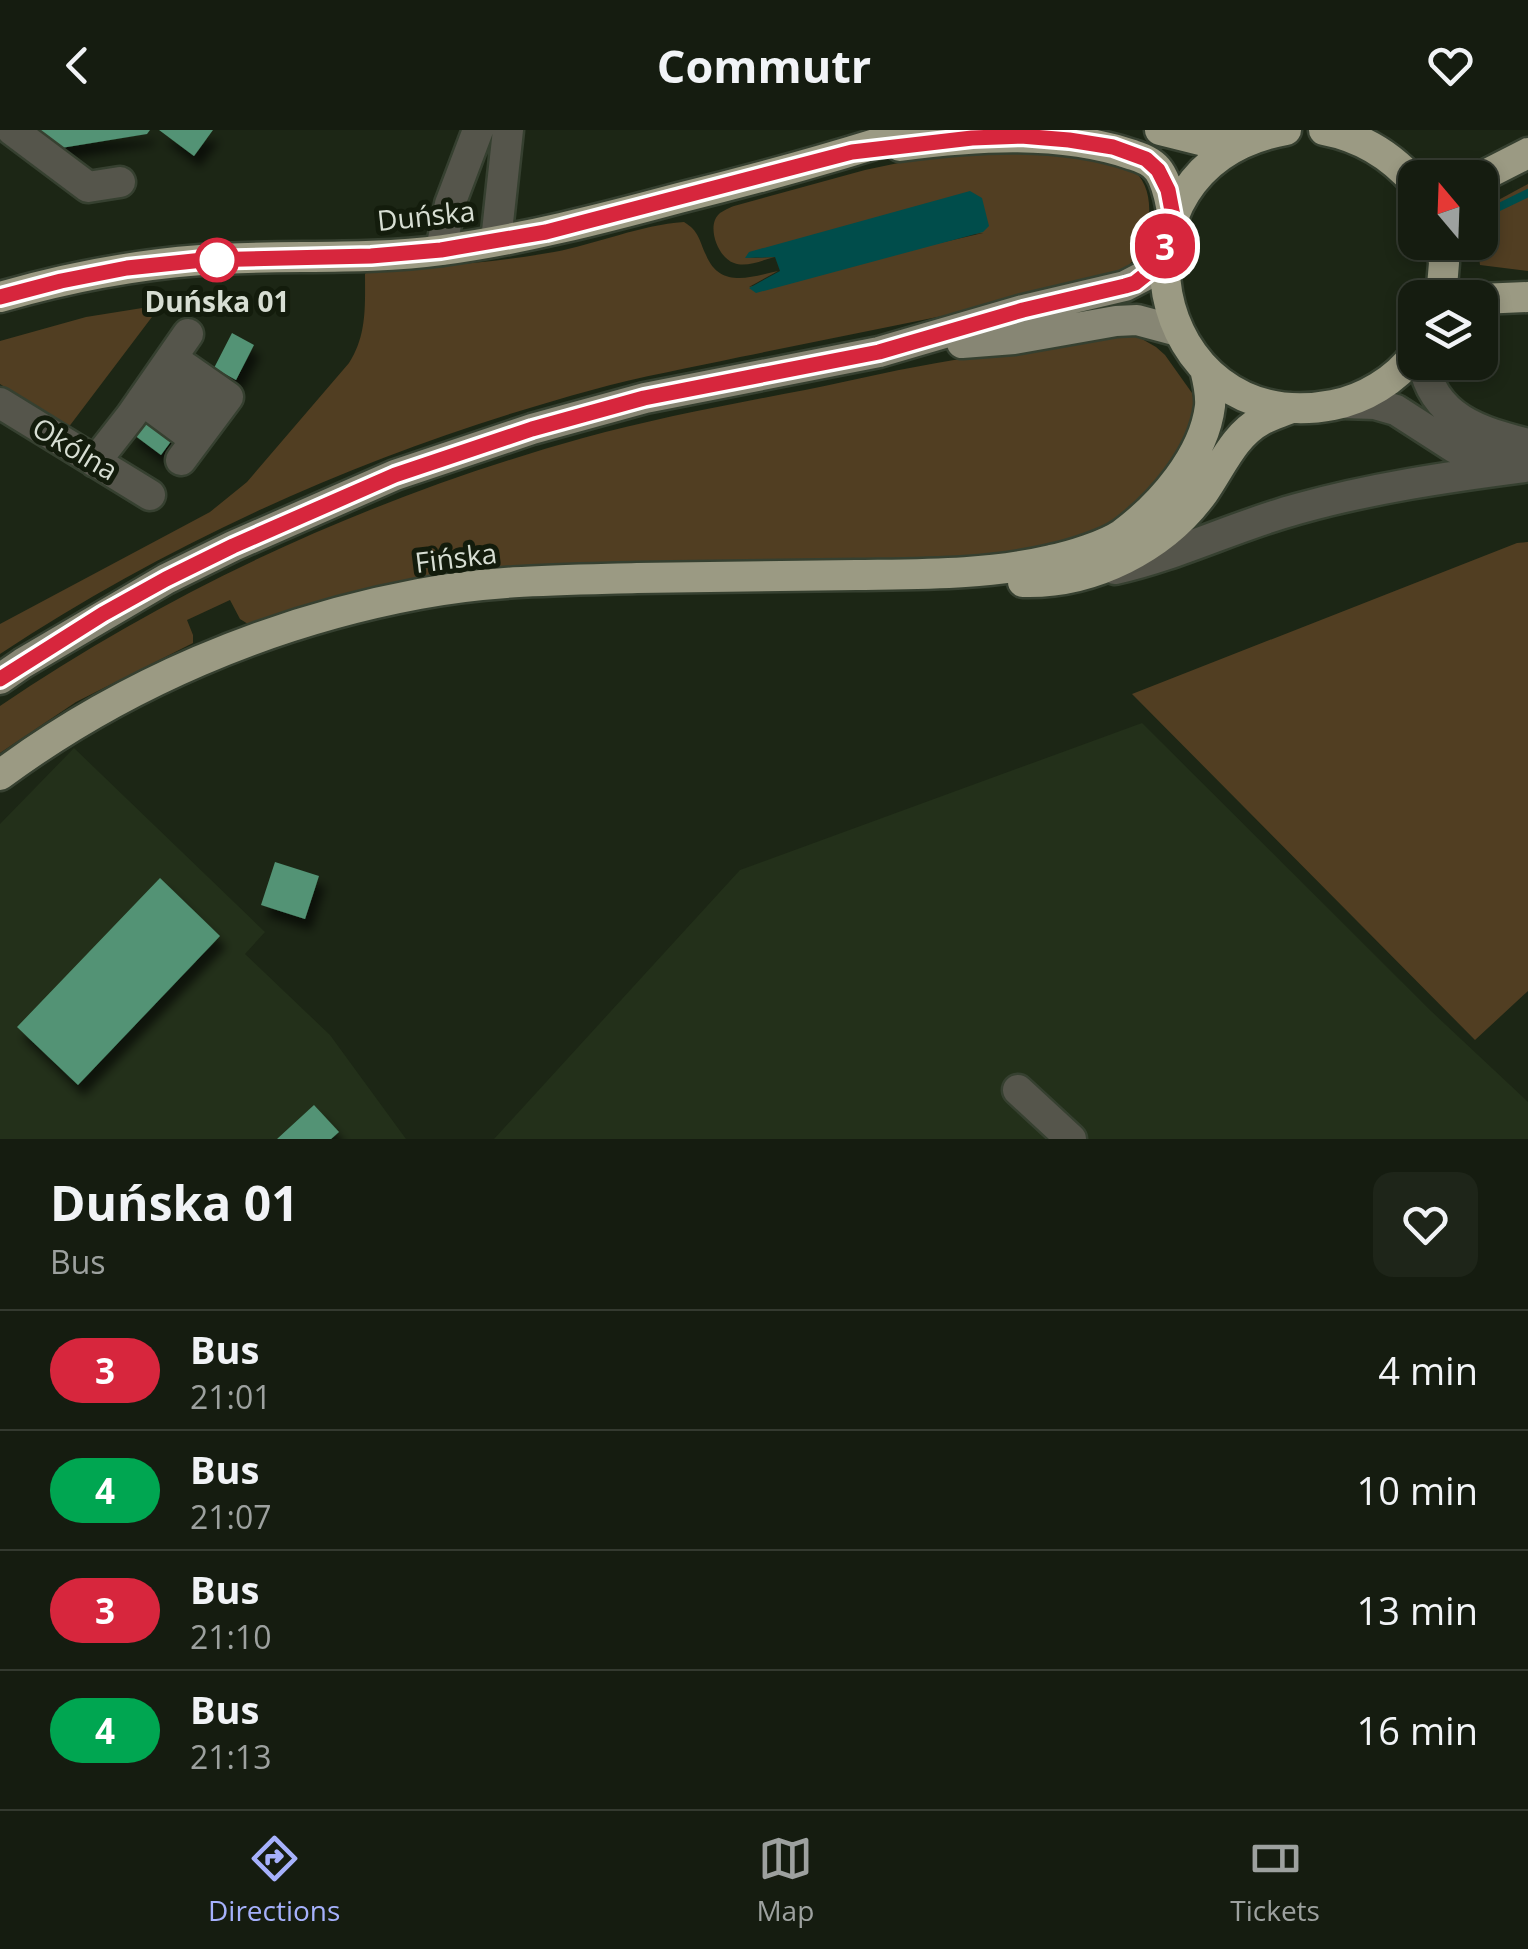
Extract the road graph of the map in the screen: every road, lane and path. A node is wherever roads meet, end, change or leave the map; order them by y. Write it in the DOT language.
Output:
graph roads {
  1 [pos="12,130"];
  2 [pos="478,130"];
  3 [pos="508,130"];
  4 [pos="920,130"];
  5 [pos="1160,130"];
  6 [pos="1286,130"];
  7 [pos="1324,130"];
  8 [pos="1369,136"];
  9 [pos="1238,144"];
  10 [pos="852,152"];
  11 [pos="1528,153"];
  12 [pos="1398,166"];
  13 [pos="1498,169"];
  14 [pos="120,182"];
  15 [pos="1173,216"];
  16 [pos="496,241"];
  17 [pos="441,250"];
  18 [pos="1164,260"];
  19 [pos="1528,297"];
  20 [pos="0,298"];
  21 [pos="1498,298"];
  22 [pos="1178,331"];
  23 [pos="879,352"];
  24 [pos="1206,369"];
  25 [pos="1398,372"];
  26 [pos="158,378"];
  27 [pos="1429,380"];
  28 [pos="0,403"];
  29 [pos="1343,404"];
  30 [pos="1291,408"];
  31 [pos="1527,459"];
  32 [pos="95,462"];
  33 [pos="150,495"];
  34 [pos="961,573"];
  35 [pos="1082,576"];
  36 [pos="0,678"];
  37 [pos="0,775"];
  38 [pos="1018,1090"];
  39 [pos="1071,1139"];
  1 -- 14 [label="street"];
  2 -- 17 [label="street"];
  3 -- 16 [label="street"];
  4 -- 10 [label="highway, Duńska"];
  5 -- 9 [label="highway"];
  6 -- 9 [label="highway"];
  7 -- 8 [label="highway"];
  8 -- 12 [label="highway"];
  9 -- 15 [label="highway"];
  10 -- 15 [label="highway, Duńska"];
  10 -- 16 [label="highway, Duńska"];
  11 -- 13 [label="highway"];
  15 -- 18 [label="highway"];
  16 -- 17 [label="highway, Duńska"];
  17 -- 20 [label="highway, Duńska"];
  18 -- 22 [label="highway"];
  18 -- 23 [label="main road"];
  19 -- 21 [label="highway"];
  22 -- 23 [label="main road"];
  22 -- 24 [label="highway"];
  23 -- 36 [label="main road"];
  24 -- 30 [label="highway"];
  24 -- 34 [label="highway, Fińska"];
  25 -- 29 [label="highway"];
  26 -- 26 [label="street"];
  26 -- 32 [label="street"];
  27 -- 31 [label="street"];
  28 -- 32 [label="street, Okólna"];
  29 -- 30 [label="highway"];
  29 -- 31 [label="street"];
  30 -- 35 [label="highway, Fińska"];
  31 -- 35 [label="street"];
  32 -- 33 [label="street, Okólna"];
  34 -- 35 [label="highway, Fińska"];
  34 -- 37 [label="highway, Fińska"];
  38 -- 39 [label="street"];
}
